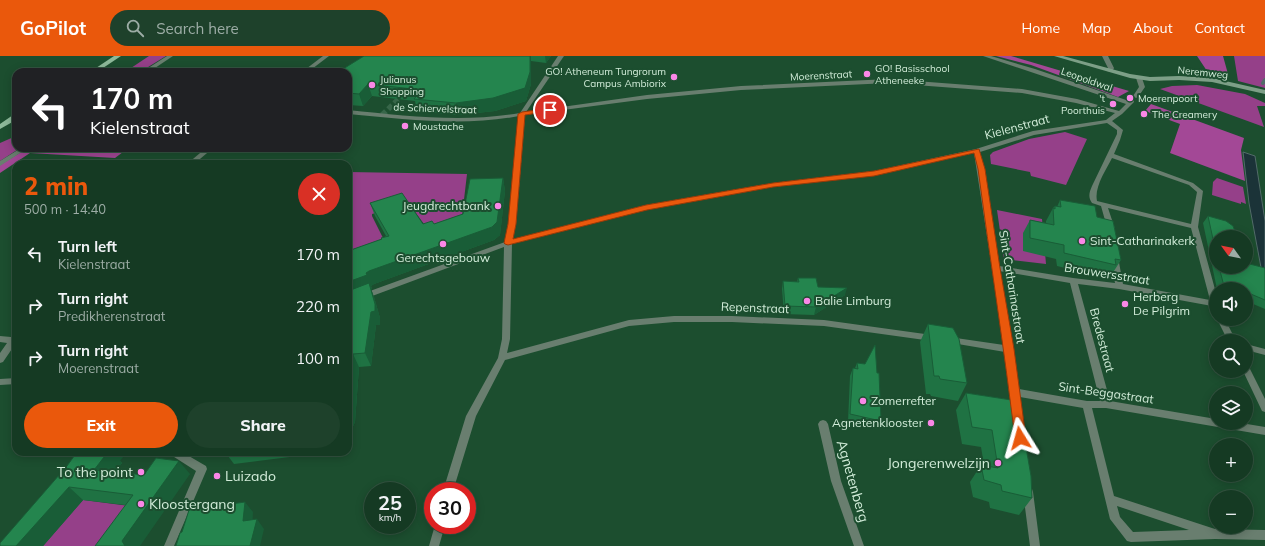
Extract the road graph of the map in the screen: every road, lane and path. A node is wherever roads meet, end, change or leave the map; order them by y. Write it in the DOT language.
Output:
graph roads {
  1 [pos="118,56"];
  2 [pos="170,56"];
  3 [pos="326,56"];
  4 [pos="561,56"];
  5 [pos="986,56"];
  6 [pos="1057,56"];
  7 [pos="1105,56"];
  8 [pos="993,57"];
  9 [pos="100,68"];
  10 [pos="151,68"];
  11 [pos="310,68"];
  12 [pos="1110,71"];
  13 [pos="1139,78"];
  14 [pos="1265,92"];
  15 [pos="1133,100"];
  16 [pos="352,112"];
  17 [pos="1120,113"];
  18 [pos="522,114"];
  19 [pos="12,117"];
  20 [pos="12,119"];
  21 [pos="0,121"];
  22 [pos="1108,121"];
  23 [pos="0,127"];
  24 [pos="977,151"];
  25 [pos="19,152"];
  26 [pos="205,152"];
  27 [pos="1110,155"];
  28 [pos="195,160"];
  29 [pos="0,164"];
  30 [pos="1104,204"];
  31 [pos="1194,227"];
  32 [pos="1112,236"];
  33 [pos="508,243"];
  34 [pos="1114,250"];
  35 [pos="995,268"];
  36 [pos="1074,281"];
  37 [pos="1209,283"];
  38 [pos="1119,286"];
  39 [pos="352,301"];
  40 [pos="1209,305"];
  41 [pos="12,338"];
  42 [pos="0,339"];
  43 [pos="12,341"];
  44 [pos="1009,349"];
  45 [pos="1253,349"];
  46 [pos="1265,352"];
  47 [pos="502,358"];
  48 [pos="0,360"];
  49 [pos="1250,378"];
  50 [pos="12,381"];
  51 [pos="0,382"];
  52 [pos="1014,392"];
  53 [pos="1106,404"];
  54 [pos="1087,406"];
  55 [pos="1265,408"];
  56 [pos="1018,422"];
  57 [pos="823,424"];
  58 [pos="1265,432"];
  59 [pos="181,456"];
  60 [pos="451,482"];
  61 [pos="1027,484"];
  62 [pos="1110,499"];
  63 [pos="1209,532"];
  64 [pos="437,534"];
  65 [pos="1215,534"];
  66 [pos="1265,535"];
  67 [pos="169,546"];
  68 [pos="434,546"];
  69 [pos="859,546"];
  70 [pos="1035,546"];
  1 -- 9 [label="main road"];
  2 -- 10 [label="street"];
  3 -- 11 [label="street"];
  4 -- 18 [label="street"];
  5 -- 8 [label="street, Leopoldwal"];
  6 -- 12 [label="street, Leopoldwal"];
  7 -- 12 [label="street"];
  8 -- 15 [label="street, Leopoldwal"];
  12 -- 13 [label="street, Leopoldwal"];
  13 -- 14 [label="street, Neremweg"];
  13 -- 15 [label="street"];
  15 -- 17 [label="street, Kielenstraat"];
  16 -- 18 [label="street, de Schiervelstraat"];
  17 -- 18 [label="street, Moerenstraat"];
  17 -- 22 [label="street, Kielenstraat"];
  18 -- 33 [label="street"];
  19 -- 21 [label="main road"];
  20 -- 23 [label="main road"];
  22 -- 24 [label="street, Kielenstraat"];
  22 -- 27 [label="street"];
  24 -- 33 [label="street, Kielenstraat"];
  24 -- 35 [label="street, Sint-Catharinastraat"];
  25 -- 29 [label="street"];
  26 -- 28 [label="street"];
  27 -- 30 [label="street"];
  27 -- 31 [label="street"];
  30 -- 31 [label="street"];
  30 -- 32 [label="street"];
  31 -- 37 [label="street"];
  33 -- 39 [label="street, Kielenstraat"];
  33 -- 47 [label="street"];
  34 -- 38 [label="street"];
  35 -- 36 [label="street, Brouwersstraat"];
  35 -- 44 [label="street, Sint-Catharinastraat"];
  36 -- 38 [label="street, Brouwersstraat"];
  36 -- 53 [label="street, Bredestraat"];
  38 -- 40 [label="street, Brouwersstraat"];
  41 -- 42 [label="street"];
  43 -- 48 [label="street"];
  44 -- 47 [label="street, Repenstraat"];
  44 -- 52 [label="street, Sint-Catharinastraat"];
  45 -- 46 [label="street"];
  47 -- 60 [label="street"];
  49 -- 55 [label="street"];
  50 -- 51 [label="street"];
  52 -- 54 [label="street, Sint-Beggastraat"];
  52 -- 56 [label="street, Sint-Catharinastraat"];
  53 -- 54 [label="street, Sint-Beggastraat"];
  53 -- 58 [label="street, Sint-Beggastraat"];
  54 -- 62 [label="street"];
  57 -- 69 [label="street, Agnetenberg"];
  59 -- 67 [label="street"];
  61 -- 70 [label="street"];
  62 -- 63 [label="street"];
  62 -- 65 [label="street"];
  64 -- 68 [label="street"];
  65 -- 66 [label="street"];
}
